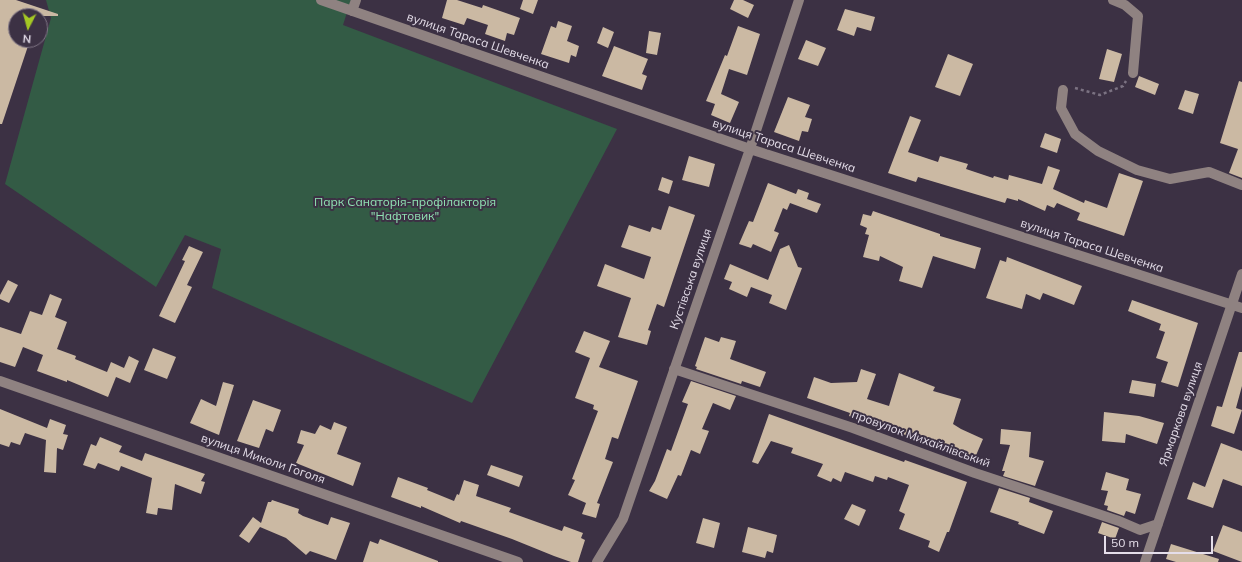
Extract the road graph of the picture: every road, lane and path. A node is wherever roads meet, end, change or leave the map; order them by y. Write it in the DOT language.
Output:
graph roads {
  1 [pos="321,0"];
  2 [pos="356,0"];
  3 [pos="799,0"];
  4 [pos="1113,0"];
  5 [pos="352,11"];
  6 [pos="1133,73"];
  7 [pos="1063,90"];
  8 [pos="750,149"];
  9 [pos="1242,185"];
  10 [pos="1242,274"];
  11 [pos="1231,304"];
  12 [pos="1242,308"];
  13 [pos="674,369"];
  14 [pos="0,381"];
  15 [pos="1158,524"];
  16 [pos="518,562"];
  17 [pos="597,562"];
  18 [pos="1145,562"];
  1 -- 5 [label="street, вулиця Тараса Шевченка"];
  2 -- 5 [label="street"];
  3 -- 8 [label="street, Кустівська вулиця"];
  4 -- 6 [label="street"];
  5 -- 8 [label="street, вулиця Тараса Шевченка"];
  6 -- 7 [label="path"];
  7 -- 9 [label="street"];
  8 -- 11 [label="street, вулиця Тараса Шевченка"];
  8 -- 13 [label="street, Кустівська вулиця"];
  10 -- 11 [label="street, Ярмаркова вулиця"];
  11 -- 12 [label="street, вулиця Тараса Шевченка"];
  11 -- 15 [label="street, Ярмаркова вулиця"];
  13 -- 15 [label="street, провулок Михайлівський"];
  13 -- 17 [label="street, Кустівська вулиця"];
  14 -- 16 [label="street, вулиця Миколи Гоголя"];
  15 -- 18 [label="street, Ярмаркова вулиця"];
}
